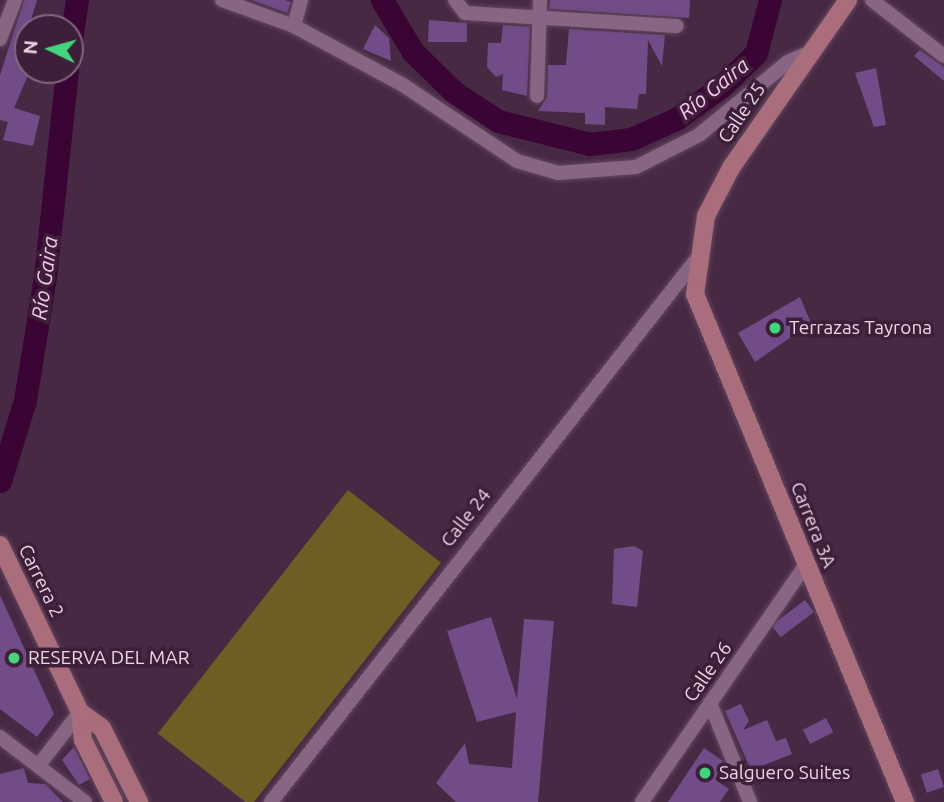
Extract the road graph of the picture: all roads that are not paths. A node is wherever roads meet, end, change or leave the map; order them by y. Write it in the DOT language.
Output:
graph roads {
  1 [pos="15,0"];
  2 [pos="222,0"];
  3 [pos="301,0"];
  4 [pos="455,0"];
  5 [pos="540,0"];
  6 [pos="848,0"];
  7 [pos="872,0"];
  8 [pos="540,19"];
  9 [pos="294,26"];
  10 [pos="677,26"];
  11 [pos="0,39"];
  12 [pos="808,54"];
  13 [pos="944,56"];
  14 [pos="537,96"];
  15 [pos="695,261"];
  16 [pos="1,547"];
  17 [pos="806,564"];
  18 [pos="710,703"];
  19 [pos="80,712"];
  20 [pos="0,737"];
  21 [pos="38,766"];
  22 [pos="83,801"];
  23 [pos="114,802"];
  24 [pos="139,802"];
  25 [pos="271,802"];
  26 [pos="642,802"];
  27 [pos="750,802"];
  28 [pos="905,802"];
  1 -- 11 [label="street"];
  2 -- 9 [label="street"];
  3 -- 9 [label="street"];
  4 -- 8 [label="street"];
  5 -- 8 [label="street"];
  6 -- 12 [label="street, Calle 25"];
  7 -- 13 [label="street"];
  8 -- 10 [label="street"];
  8 -- 14 [label="street"];
  9 -- 12 [label="street"];
  12 -- 15 [label="street, Calle 25"];
  15 -- 17 [label="street, Carrera 3A"];
  15 -- 25 [label="street, Calle 24"];
  16 -- 19 [label="street, Carrera 2"];
  17 -- 18 [label="street, Calle 26"];
  17 -- 28 [label="street, Carrera 3A"];
  18 -- 26 [label="street, Calle 26"];
  18 -- 27 [label="street"];
  19 -- 21 [label="street"];
  19 -- 23 [label="street, Carrera 2"];
  19 -- 24 [label="street, Carrera 2"];
  20 -- 21 [label="street"];
  21 -- 22 [label="street"];
}
